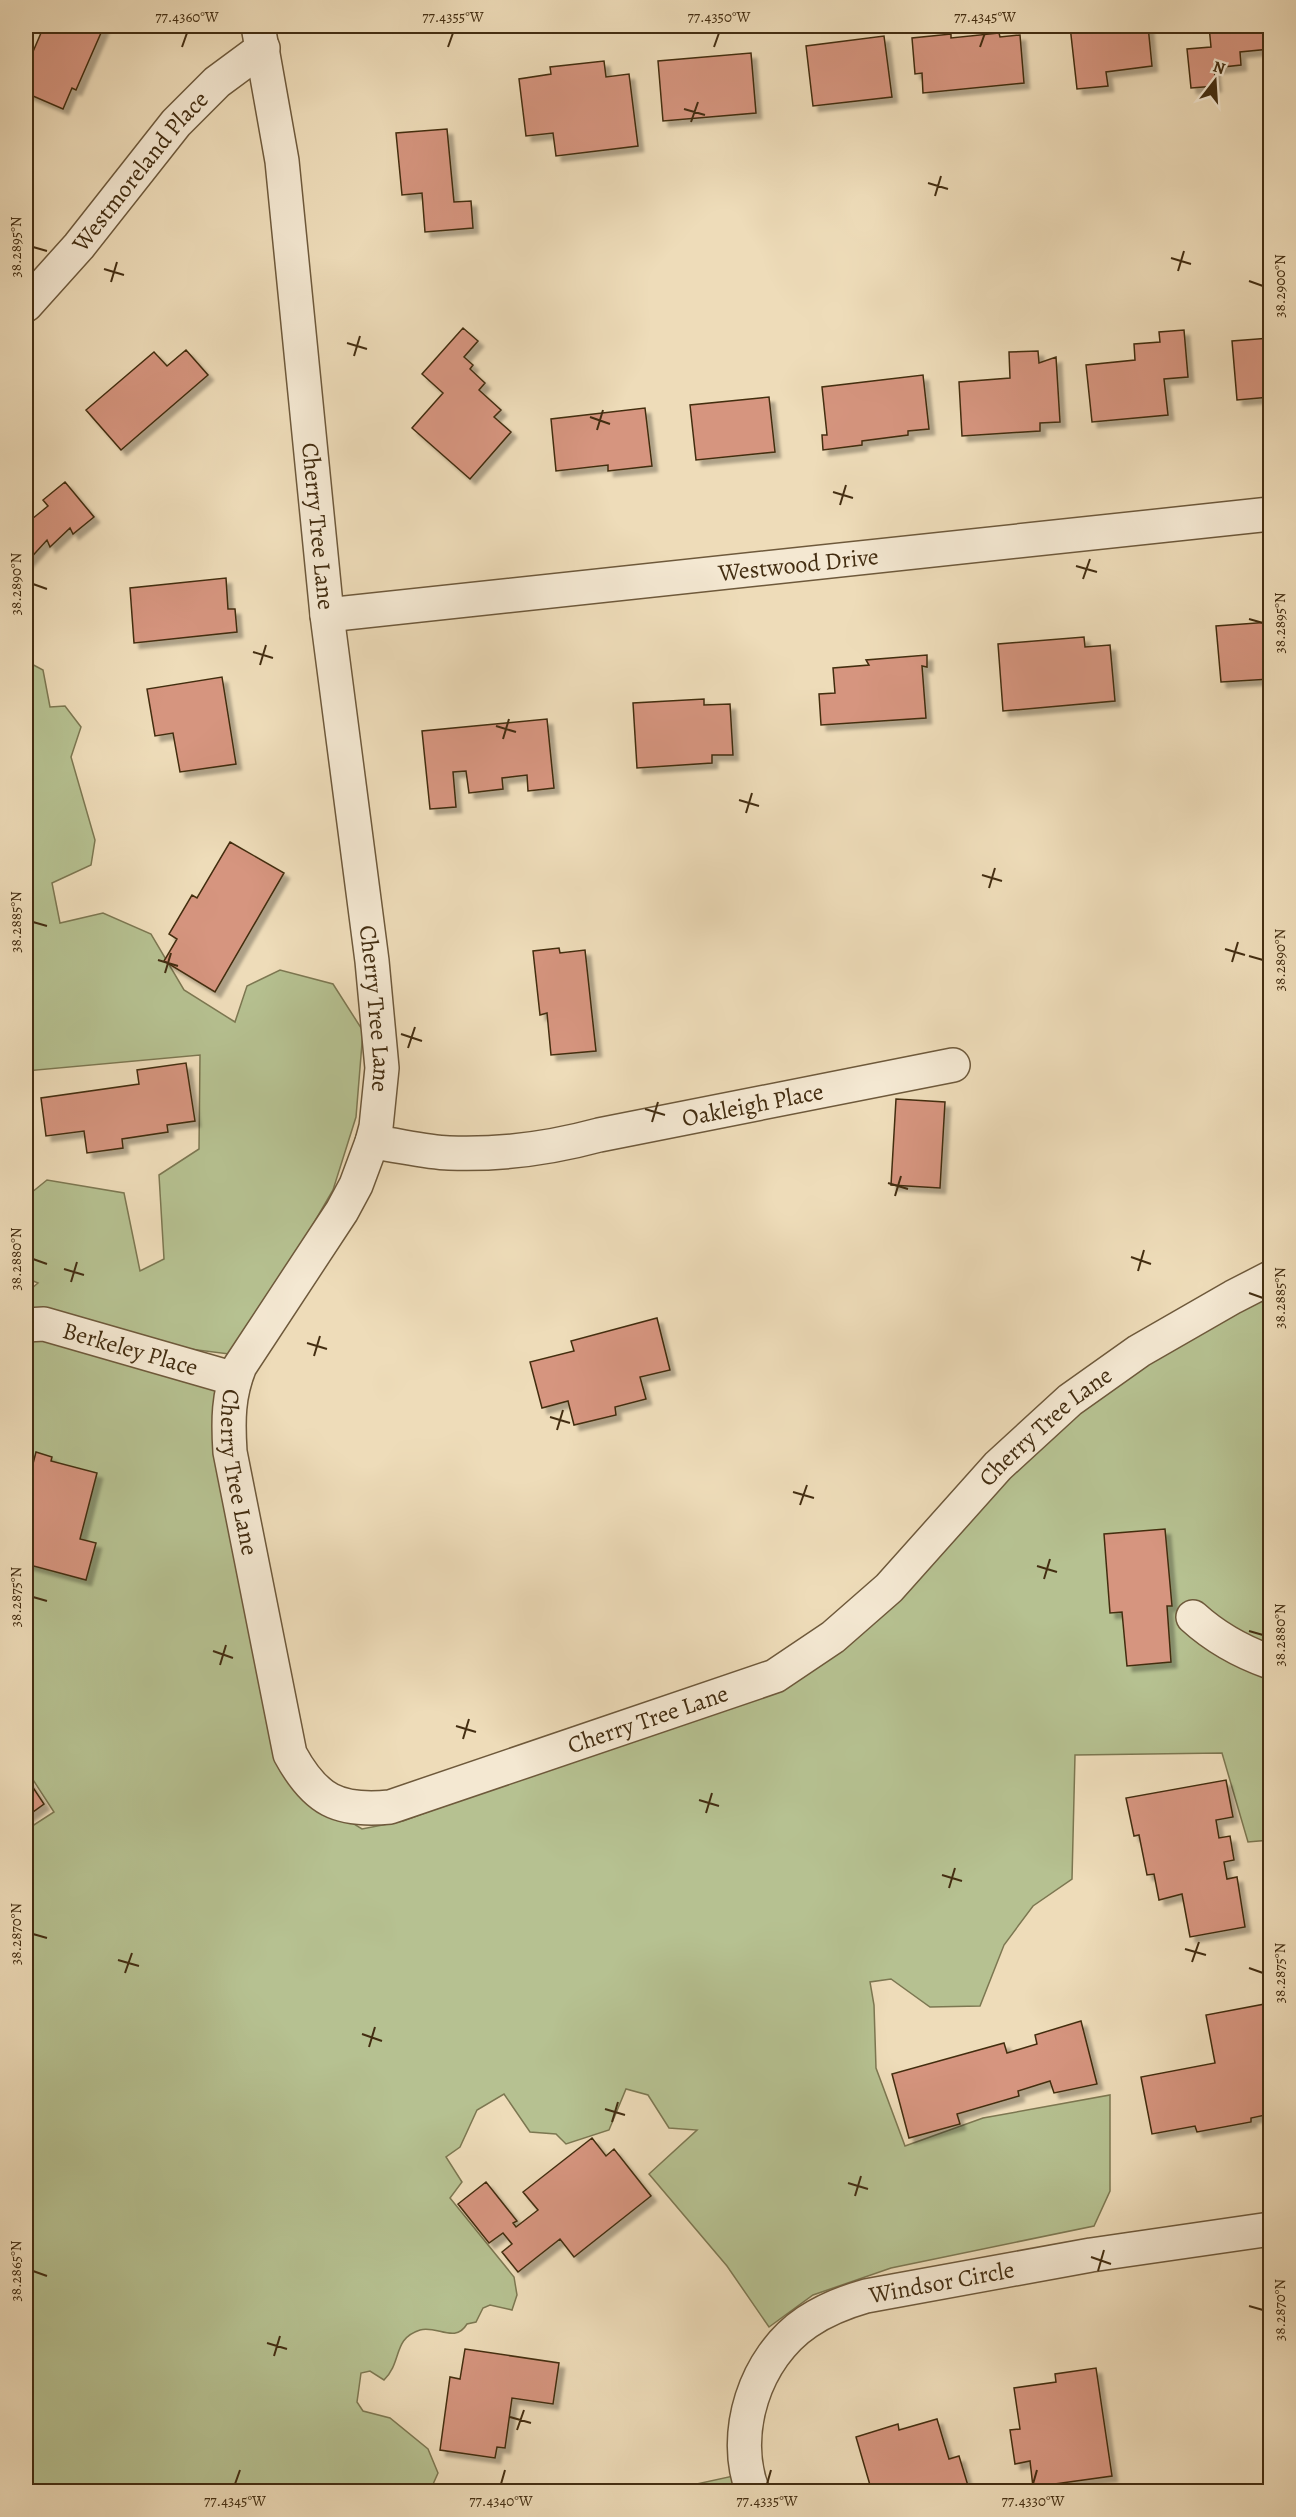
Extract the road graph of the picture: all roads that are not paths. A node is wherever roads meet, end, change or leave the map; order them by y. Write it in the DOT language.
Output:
graph roads {
  1 [pos="261,37"];
  2 [pos="26,305"];
  3 [pos="1270,514"];
  4 [pos="327,615"];
  5 [pos="953,1065"];
  6 [pos="372,1142"];
  7 [pos="1270,1278"];
  8 [pos="26,1325"];
  9 [pos="235,1380"];
  10 [pos="1193,1617"];
  11 [pos="1270,1662"];
  12 [pos="1270,2229"];
  13 [pos="753,2492"];
  1 -- 2 [label="street, Westmoreland Place"];
  1 -- 4 [label="street, Cherry Tree Lane"];
  3 -- 4 [label="street, Westwood Drive"];
  4 -- 6 [label="street, Cherry Tree Lane"];
  5 -- 6 [label="street, Oakleigh Place"];
  6 -- 9 [label="street, Cherry Tree Lane"];
  7 -- 9 [label="street, Cherry Tree Lane"];
  8 -- 9 [label="street, Berkeley Place"];
  10 -- 11 [label="street"];
  12 -- 13 [label="street, Windsor Circle"];
}
